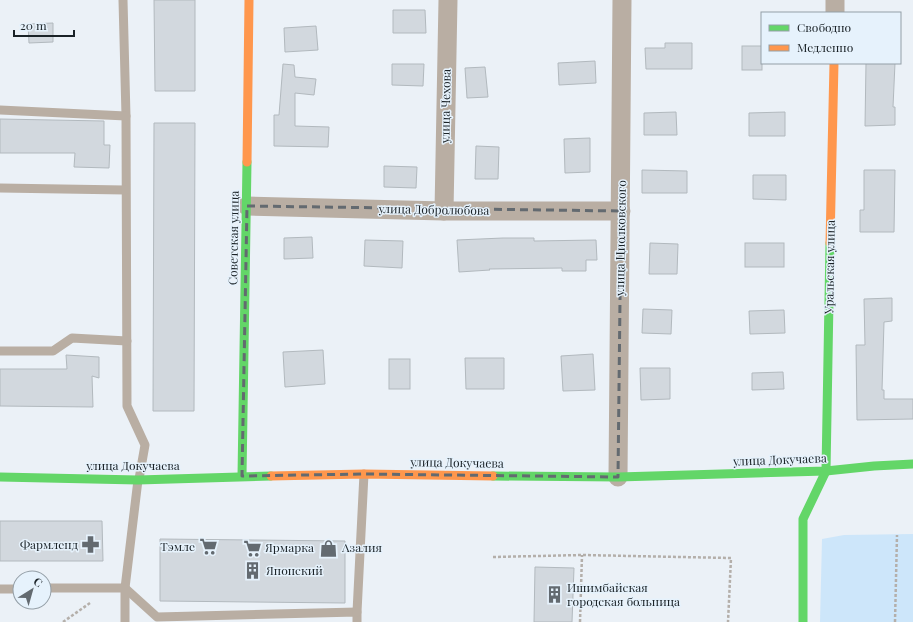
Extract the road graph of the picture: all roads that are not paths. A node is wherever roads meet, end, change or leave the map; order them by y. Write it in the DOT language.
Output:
graph roads {
  1 [pos="123,0"];
  2 [pos="249,0"];
  3 [pos="448,0"];
  4 [pos="622,0"];
  5 [pos="835,0"];
  6 [pos="835,12"];
  7 [pos="834,64"];
  8 [pos="0,110"];
  9 [pos="126,116"];
  10 [pos="0,188"];
  11 [pos="125,190"];
  12 [pos="247,206"];
  13 [pos="444,211"];
  14 [pos="621,211"];
  15 [pos="127,341"];
  16 [pos="0,351"];
  17 [pos="913,464"];
  18 [pos="826,471"];
  19 [pos="364,474"];
  20 [pos="242,476"];
  21 [pos="0,477"];
  22 [pos="618,477"];
  23 [pos="138,479"];
  24 [pos="52,588"];
  25 [pos="125,588"];
  26 [pos="0,589"];
  27 [pos="12,589"];
  28 [pos="357,612"];
  29 [pos="125,622"];
  30 [pos="357,622"];
  31 [pos="803,622"];
  1 -- 9 [label="lane"];
  2 -- 12 [label="street, Советская улица"];
  3 -- 13 [label="street, улица Чехова"];
  4 -- 14 [label="street, улица Циолковского"];
  5 -- 6 [label="street"];
  7 -- 18 [label="street, Уральская улица"];
  8 -- 9 [label="lane"];
  9 -- 11 [label="lane"];
  10 -- 11 [label="lane"];
  11 -- 15 [label="lane"];
  12 -- 13 [label="street, улица Добролюбова"];
  12 -- 20 [label="street, Советская улица"];
  13 -- 14 [label="street, улица Добролюбова"];
  14 -- 22 [label="street, улица Циолковского"];
  15 -- 16 [label="lane"];
  15 -- 23 [label="lane"];
  17 -- 18 [label="street, улица Докучаева"];
  18 -- 22 [label="street, улица Докучаева"];
  18 -- 31 [label="street"];
  19 -- 20 [label="street, улица Докучаева"];
  19 -- 22 [label="street, улица Докучаева"];
  19 -- 28 [label="lane"];
  20 -- 23 [label="street, улица Докучаева"];
  21 -- 23 [label="street, улица Докучаева"];
  23 -- 25 [label="lane"];
  24 -- 25 [label="lane"];
  25 -- 28 [label="lane"];
  25 -- 29 [label="lane"];
  26 -- 27 [label="lane"];
  28 -- 30 [label="lane"];
}
